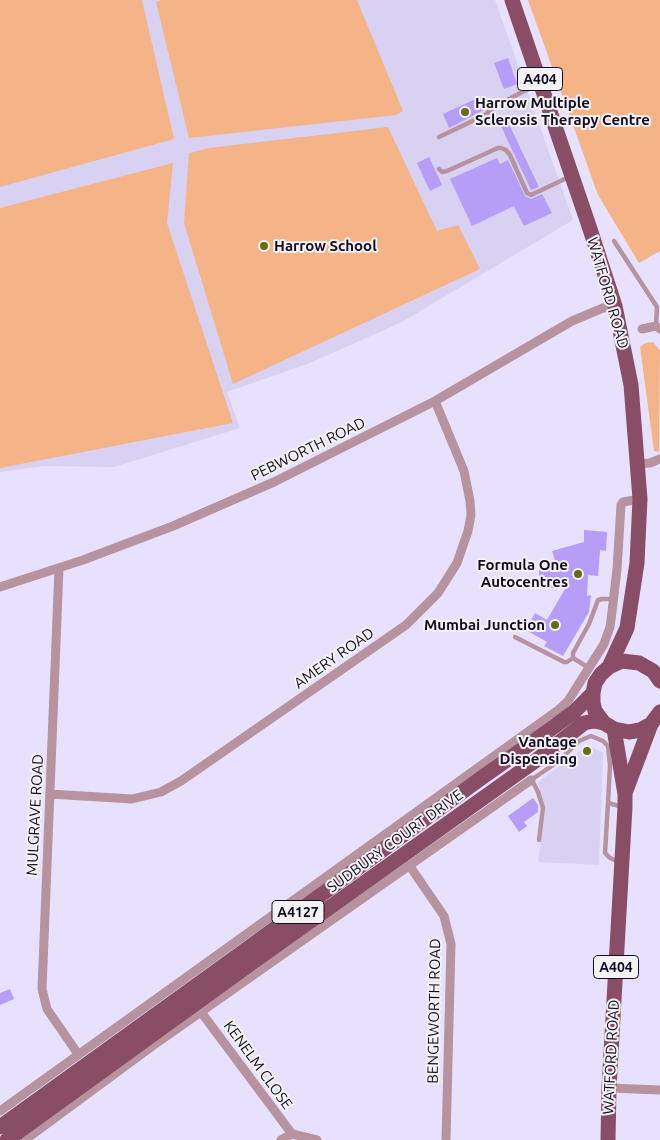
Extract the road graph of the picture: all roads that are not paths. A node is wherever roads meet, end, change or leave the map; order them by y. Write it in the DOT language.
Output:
graph roads {
  1 [pos="512,0"];
  2 [pos="541,85"];
  3 [pos="439,137"];
  4 [pos="439,169"];
  5 [pos="572,175"];
  6 [pos="614,241"];
  7 [pos="615,306"];
  8 [pos="659,306"];
  9 [pos="658,328"];
  10 [pos="642,329"];
  11 [pos="435,401"];
  12 [pos="660,459"];
  13 [pos="638,464"];
  14 [pos="640,499"];
  15 [pos="59,568"];
  16 [pos="0,587"];
  17 [pos="613,599"];
  18 [pos="612,612"];
  19 [pos="628,621"];
  20 [pos="515,637"];
  21 [pos="573,658"];
  22 [pos="639,663"];
  23 [pos="609,667"];
  24 [pos="589,668"];
  25 [pos="660,681"];
  26 [pos="593,692"];
  27 [pos="656,718"];
  28 [pos="549,722"];
  29 [pos="609,726"];
  30 [pos="528,774"];
  31 [pos="480,779"];
  32 [pos="490,792"];
  33 [pos="50,794"];
  34 [pos="625,801"];
  35 [pos="608,803"];
  36 [pos="539,840"];
  37 [pos="622,864"];
  38 [pos="409,865"];
  39 [pos="363,890"];
  40 [pos="248,956"];
  41 [pos="236,980"];
  42 [pos="201,1012"];
  43 [pos="115,1037"];
  44 [pos="155,1038"];
  45 [pos="78,1054"];
  46 [pos="609,1088"];
  47 [pos="660,1090"];
  48 [pos="0,1111"];
  49 [pos="0,1127"];
  50 [pos="292,1134"];
  51 [pos="7,1140"];
  52 [pos="25,1140"];
  53 [pos="281,1140"];
  54 [pos="318,1140"];
  55 [pos="446,1140"];
  56 [pos="608,1140"];
  1 -- 2 [label="main road, WATFORD ROAD / A404"];
  2 -- 3 [label="lane"];
  2 -- 5 [label="main road, WATFORD ROAD / A404"];
  4 -- 5 [label="lane"];
  5 -- 7 [label="main road, WATFORD ROAD / A404"];
  6 -- 8 [label="lane"];
  7 -- 11 [label="street, PEBWORTH ROAD"];
  7 -- 13 [label="main road, WATFORD ROAD / A404"];
  8 -- 9 [label="lane"];
  9 -- 10 [label="street"];
  11 -- 15 [label="street, PEBWORTH ROAD"];
  11 -- 33 [label="street, AMERY ROAD"];
  12 -- 13 [label="street"];
  13 -- 14 [label="main road, WATFORD ROAD / A404"];
  14 -- 17 [label="street"];
  14 -- 19 [label="main road, WATFORD ROAD / A404"];
  15 -- 16 [label="street, PEBWORTH ROAD"];
  15 -- 33 [label="street, MULGRAVE ROAD"];
  17 -- 18 [label="street"];
  17 -- 21 [label="lane"];
  18 -- 19 [label="street"];
  18 -- 24 [label="street"];
  19 -- 22 [label="main road, WATFORD ROAD / A404"];
  19 -- 23 [label="main road, WATFORD ROAD / A404"];
  20 -- 21 [label="lane"];
  21 -- 24 [label="lane"];
  22 -- 23 [label="main road"];
  22 -- 25 [label="main road"];
  23 -- 26 [label="main road, WATFORD ROAD"];
  24 -- 28 [label="street"];
  26 -- 28 [label="main road, SUDBURY COURT DRIVE / A4127"];
  26 -- 29 [label="main road, WATFORD ROAD"];
  27 -- 29 [label="main road, SUDBURY COURT DRIVE"];
  27 -- 34 [label="main road, WATFORD ROAD / A404"];
  28 -- 31 [label="main road, SUDBURY COURT DRIVE / A4127"];
  28 -- 43 [label="street, SUDBURY COURT DRIVE"];
  29 -- 30 [label="main road, SUDBURY COURT DRIVE / A4127"];
  29 -- 34 [label="main road, WATFORD ROAD / A404"];
  30 -- 32 [label="main road, SUDBURY COURT DRIVE / A4127"];
  30 -- 35 [label="lane"];
  30 -- 36 [label="lane"];
  30 -- 38 [label="street, SUDBURY COURT DRIVE"];
  31 -- 32 [label="lane"];
  31 -- 40 [label="main road, SUDBURY COURT DRIVE / A4127"];
  32 -- 39 [label="main road, SUDBURY COURT DRIVE / A4127"];
  33 -- 45 [label="street, MULGRAVE ROAD"];
  34 -- 35 [label="lane"];
  34 -- 37 [label="main road, WATFORD ROAD / A404"];
  35 -- 37 [label="lane"];
  37 -- 46 [label="main road, WATFORD ROAD / A404"];
  38 -- 39 [label="street, SUDBURY COURT DRIVE"];
  38 -- 55 [label="street, BENGEWORTH ROAD"];
  39 -- 40 [label="main road, SUDBURY COURT DRIVE / A4127"];
  39 -- 41 [label="street, SUDBURY COURT DRIVE"];
  40 -- 41 [label="main road, SUDBURY COURT DRIVE / A4127"];
  40 -- 43 [label="main road, SUDBURY COURT DRIVE / A4127"];
  41 -- 42 [label="street, SUDBURY COURT DRIVE"];
  41 -- 44 [label="main road, SUDBURY COURT DRIVE / A4127"];
  42 -- 44 [label="street, SUDBURY COURT DRIVE"];
  42 -- 50 [label="street, KENELM CLOSE"];
  43 -- 45 [label="street, SUDBURY COURT DRIVE"];
  43 -- 49 [label="main road, SUDBURY COURT DRIVE / A4127"];
  44 -- 51 [label="main road, SUDBURY COURT DRIVE / A4127"];
  44 -- 52 [label="street, SUDBURY COURT DRIVE"];
  45 -- 48 [label="street, SUDBURY COURT DRIVE"];
  46 -- 47 [label="street"];
  46 -- 56 [label="main road, WATFORD ROAD / A404"];
  50 -- 53 [label="street"];
  50 -- 54 [label="street"];
}
